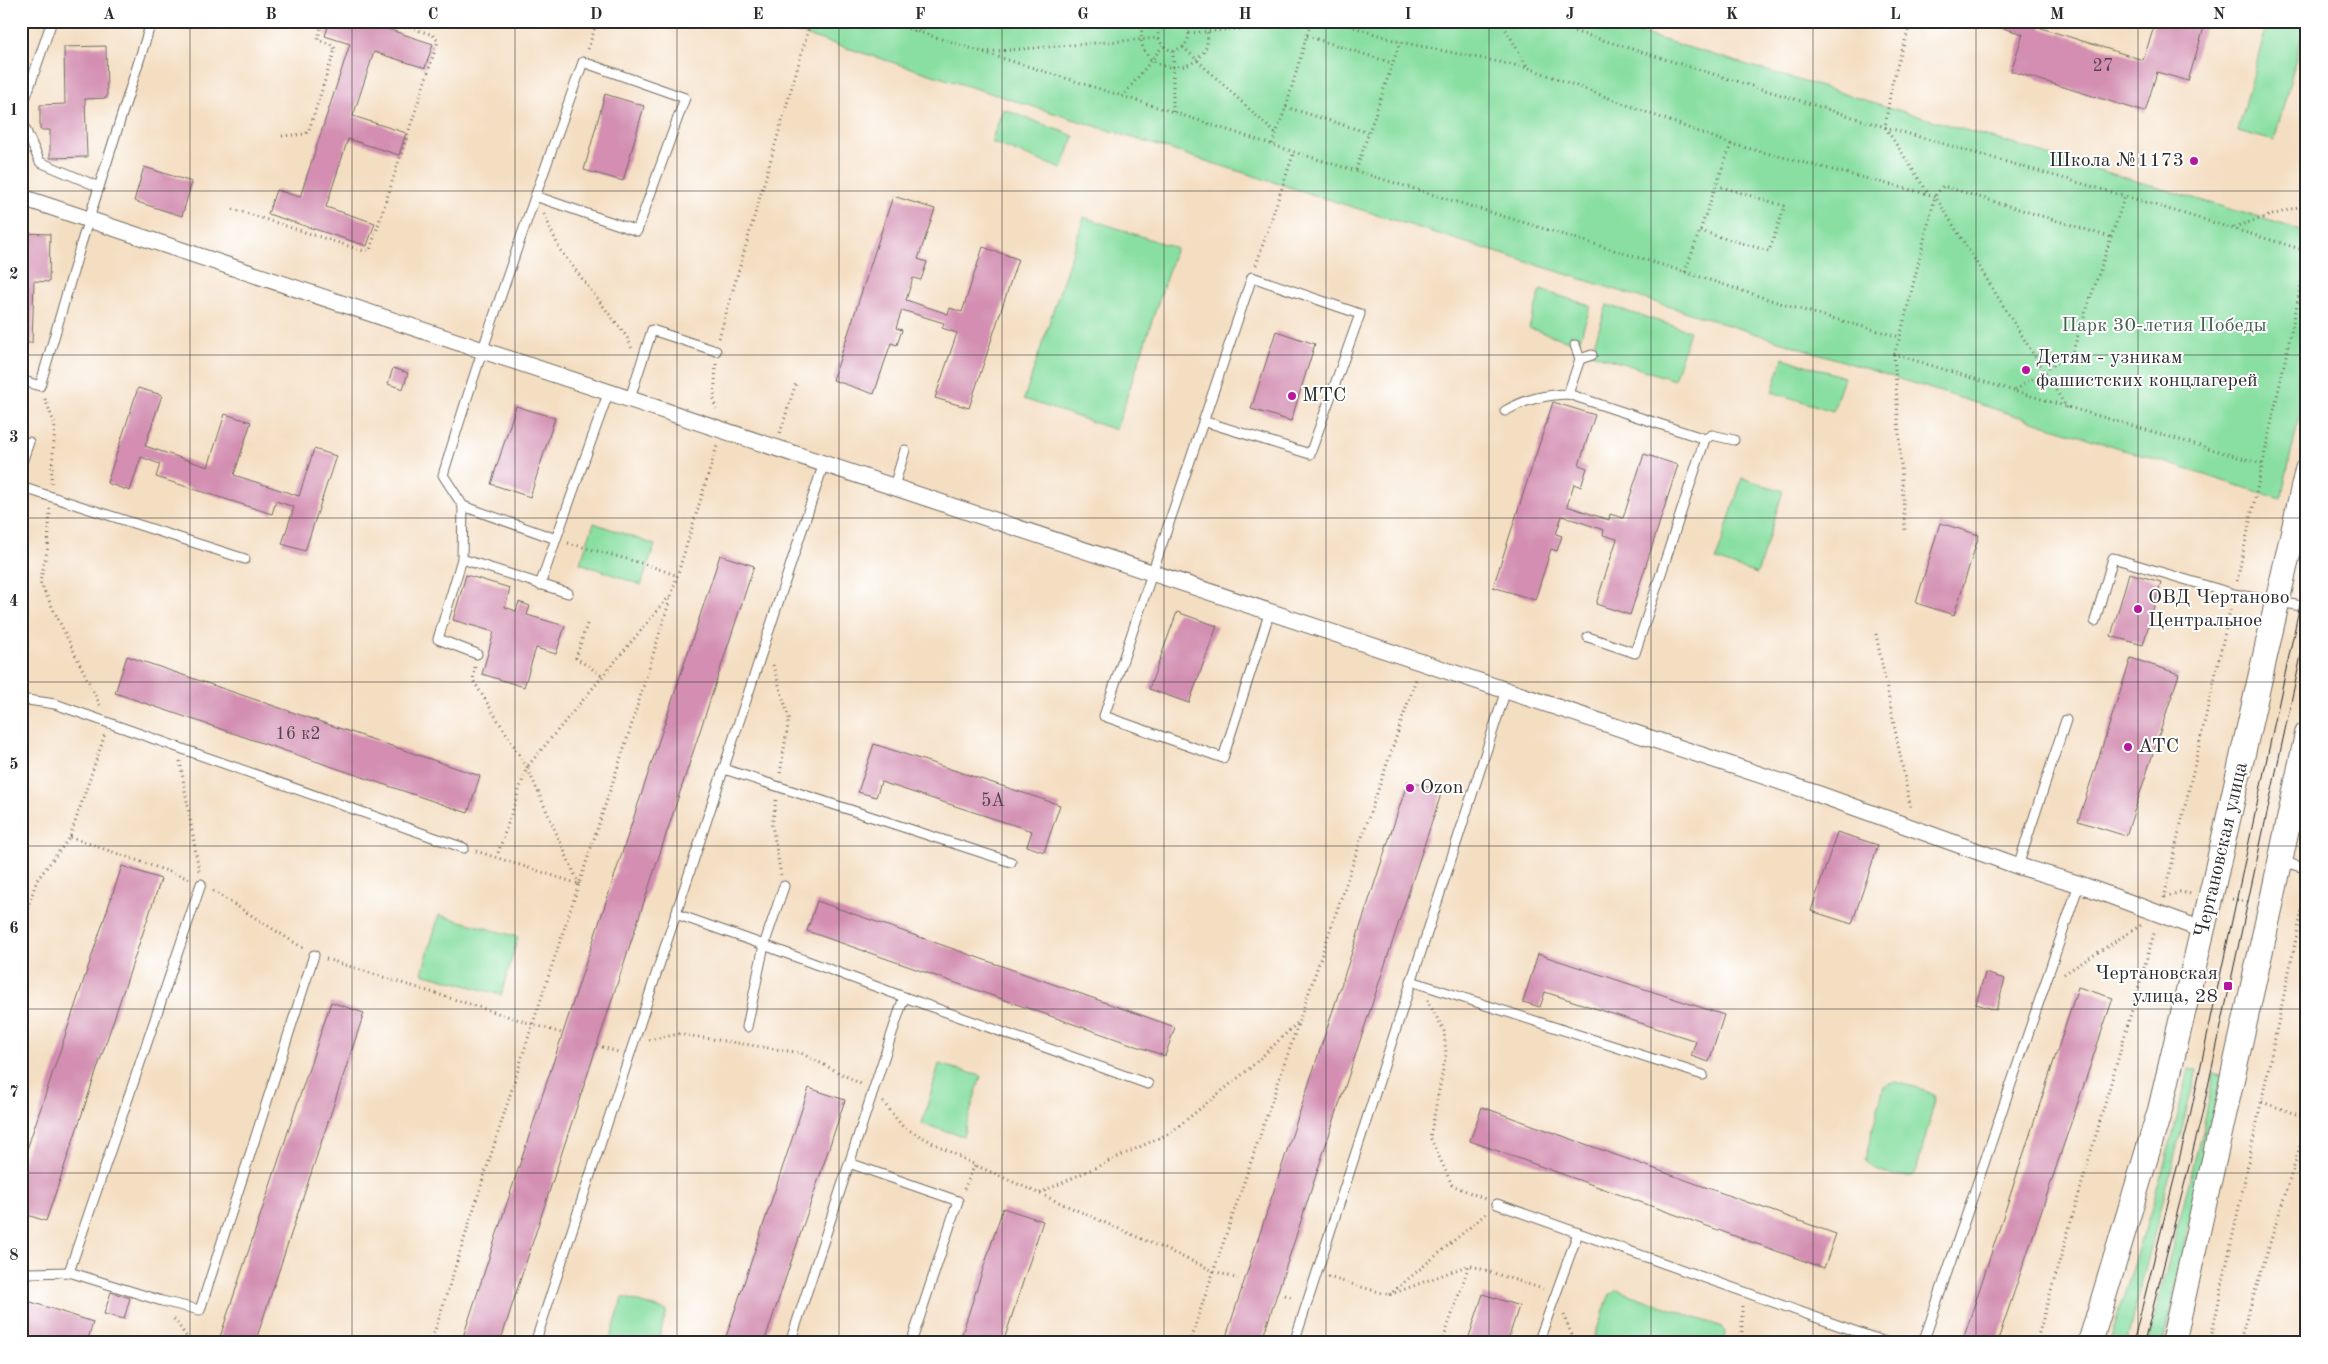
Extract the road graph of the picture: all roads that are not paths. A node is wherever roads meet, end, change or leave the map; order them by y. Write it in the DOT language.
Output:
graph roads {
  1 [pos="52,21"];
  2 [pos="136,21"];
  3 [pos="21,111"];
  4 [pos="21,120"];
  5 [pos="99,187"];
  6 [pos="535,196"];
  7 [pos="21,197"];
  8 [pos="90,220"];
  9 [pos="1575,345"];
  10 [pos="481,349"];
  11 [pos="716,351"];
  12 [pos="1592,355"];
  13 [pos="1580,359"];
  14 [pos="21,380"];
  15 [pos="609,391"];
  16 [pos="1568,394"];
  17 [pos="630,398"];
  18 [pos="1505,411"];
  19 [pos="1203,421"];
  20 [pos="1705,439"];
  21 [pos="1734,440"];
  22 [pos="29,442"];
  23 [pos="905,450"];
  24 [pos="824,463"];
  25 [pos="21,465"];
  26 [pos="2307,470"];
  27 [pos="894,486"];
  28 [pos="21,487"];
  29 [pos="463,506"];
  30 [pos="2301,516"];
  31 [pos="556,539"];
  32 [pos="462,558"];
  33 [pos="245,559"];
  34 [pos="1152,572"];
  35 [pos="540,584"];
  36 [pos="568,594"];
  37 [pos="2278,602"];
  38 [pos="2307,607"];
  39 [pos="1270,611"];
  40 [pos="2095,621"];
  41 [pos="1588,638"];
  42 [pos="477,654"];
  43 [pos="1506,690"];
  44 [pos="21,699"];
  45 [pos="2066,720"];
  46 [pos="2307,734"];
  47 [pos="724,769"];
  48 [pos="464,848"];
  49 [pos="2280,860"];
  50 [pos="1010,862"];
  51 [pos="2018,866"];
  52 [pos="2307,869"];
  53 [pos="201,884"];
  54 [pos="2079,884"];
  55 [pos="784,886"];
  56 [pos="676,914"];
  57 [pos="2203,930"];
  58 [pos="764,945"];
  59 [pos="314,955"];
  60 [pos="1411,981"];
  61 [pos="904,997"];
  62 [pos="747,1027"];
  63 [pos="1703,1075"];
  64 [pos="1148,1084"];
  65 [pos="849,1163"];
  66 [pos="1497,1204"];
  67 [pos="1578,1233"];
  68 [pos="21,1270"];
  69 [pos="69,1272"];
  70 [pos="536,1343"];
  71 [pos="790,1343"];
  72 [pos="911,1343"];
  73 [pos="1294,1343"];
  74 [pos="1538,1343"];
  75 [pos="1888,1343"];
  76 [pos="1923,1343"];
  77 [pos="2090,1343"];
  78 [pos="2174,1343"];
  1 -- 3 [label="lane"];
  2 -- 5 [label="lane"];
  4 -- 5 [label="lane"];
  5 -- 8 [label="lane"];
  6 -- 6 [label="lane"];
  6 -- 10 [label="lane"];
  7 -- 8 [label="street"];
  8 -- 10 [label="street"];
  8 -- 14 [label="lane"];
  9 -- 13 [label="lane"];
  10 -- 15 [label="street"];
  10 -- 29 [label="lane"];
  11 -- 17 [label="lane"];
  12 -- 13 [label="lane"];
  13 -- 16 [label="lane"];
  15 -- 17 [label="street"];
  15 -- 31 [label="lane"];
  16 -- 18 [label="lane"];
  16 -- 20 [label="lane"];
  17 -- 24 [label="street"];
  19 -- 19 [label="lane"];
  19 -- 34 [label="lane"];
  20 -- 21 [label="lane"];
  20 -- 41 [label="lane"];
  22 -- 25 [label="lane"];
  23 -- 27 [label="lane"];
  24 -- 27 [label="street"];
  24 -- 47 [label="lane"];
  26 -- 30 [label="main road, Чертановская улица"];
  27 -- 34 [label="street"];
  28 -- 33 [label="lane"];
  29 -- 31 [label="lane"];
  29 -- 32 [label="lane"];
  30 -- 37 [label="main road, Чертановская улица"];
  31 -- 35 [label="lane"];
  32 -- 35 [label="lane"];
  32 -- 42 [label="lane"];
  34 -- 39 [label="street"];
  34 -- 39 [label="lane"];
  35 -- 36 [label="lane"];
  37 -- 38 [label="lane"];
  37 -- 40 [label="lane"];
  37 -- 57 [label="main road, Чертановская улица"];
  39 -- 43 [label="street"];
  43 -- 51 [label="street"];
  43 -- 60 [label="lane"];
  44 -- 48 [label="lane"];
  45 -- 51 [label="lane"];
  46 -- 49 [label="main road"];
  47 -- 50 [label="lane"];
  47 -- 56 [label="lane"];
  49 -- 52 [label="lane"];
  49 -- 78 [label="main road"];
  51 -- 54 [label="street"];
  53 -- 69 [label="lane"];
  54 -- 57 [label="street"];
  54 -- 76 [label="lane"];
  55 -- 58 [label="lane"];
  56 -- 58 [label="lane"];
  56 -- 70 [label="lane"];
  57 -- 77 [label="main road, Чертановская улица"];
  58 -- 61 [label="lane"];
  58 -- 62 [label="lane"];
  59 -- 69 [label="lane"];
  60 -- 63 [label="lane"];
  60 -- 73 [label="lane"];
  61 -- 64 [label="lane"];
  61 -- 65 [label="lane"];
  65 -- 71 [label="lane"];
  65 -- 72 [label="lane"];
  66 -- 67 [label="lane"];
  67 -- 74 [label="lane"];
  67 -- 75 [label="lane"];
  68 -- 69 [label="lane"];
}
